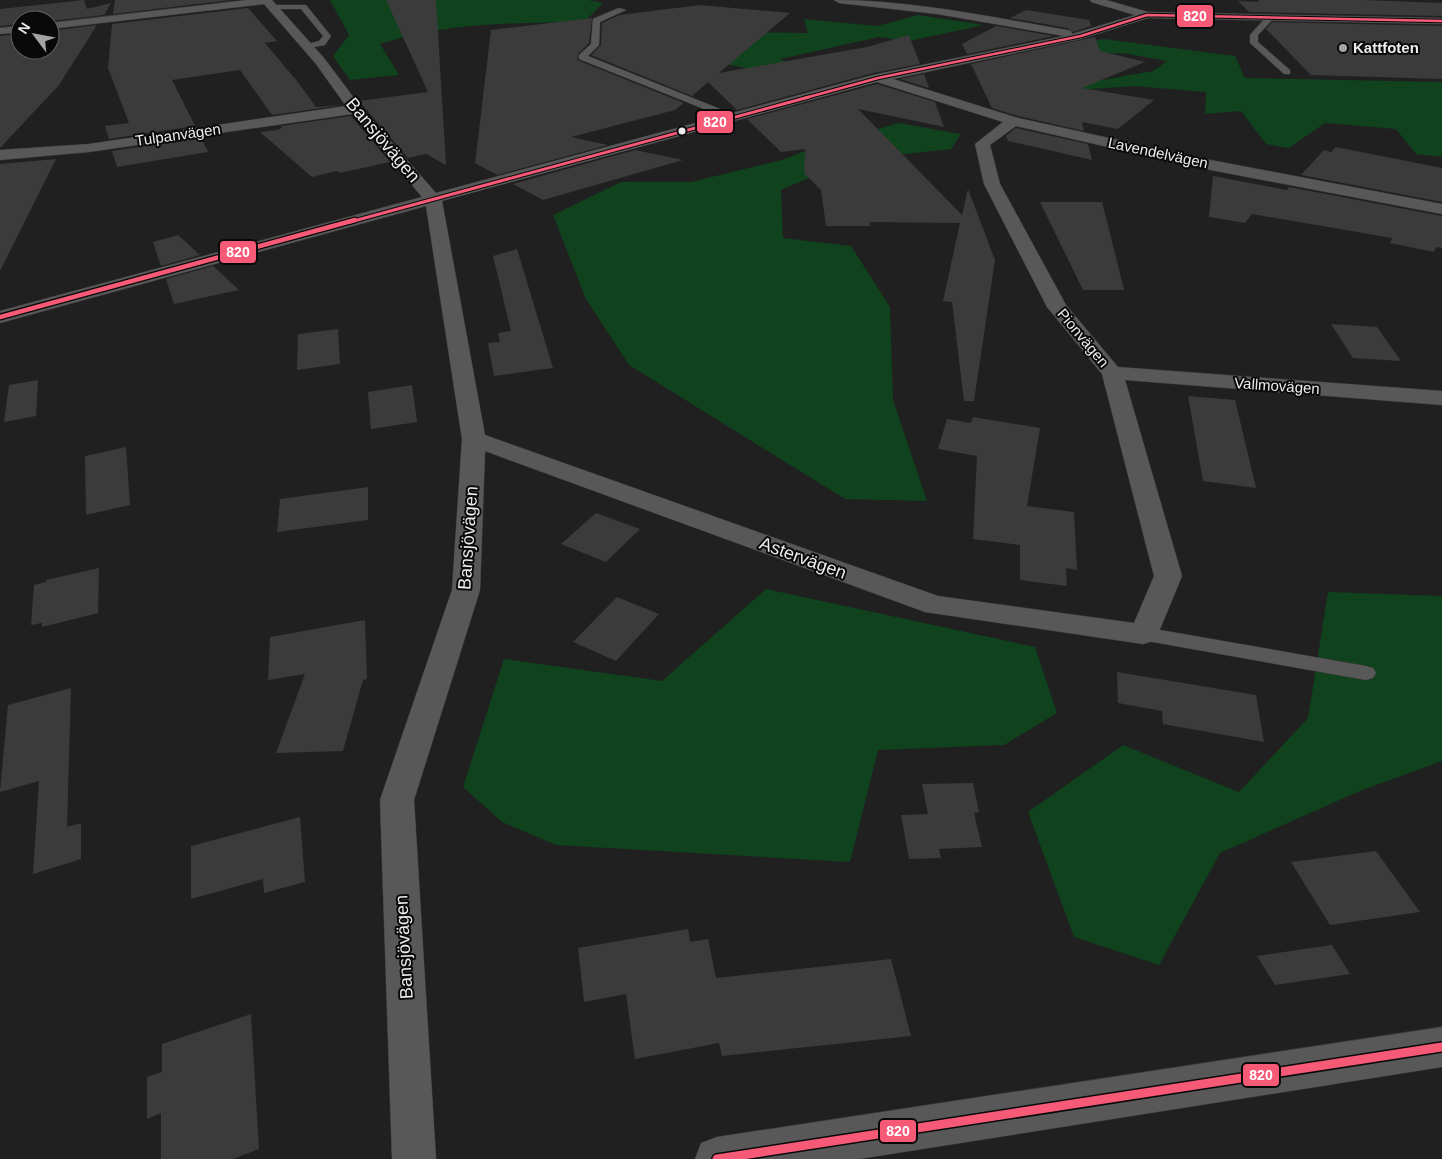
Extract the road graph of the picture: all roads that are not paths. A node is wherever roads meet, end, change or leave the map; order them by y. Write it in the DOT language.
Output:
graph roads {
  1 [pos="839,0"];
  2 [pos="1095,0"];
  3 [pos="268,2"];
  4 [pos="622,10"];
  5 [pos="1377,10"];
  6 [pos="1147,15"];
  7 [pos="1271,18"];
  8 [pos="1392,20"];
  9 [pos="1442,21"];
  10 [pos="60,25"];
  11 [pos="1081,36"];
  12 [pos="307,47"];
  13 [pos="1287,72"];
  14 [pos="878,78"];
  15 [pos="355,109"];
  16 [pos="732,117"];
  17 [pos="1014,121"];
  18 [pos="0,156"];
  19 [pos="433,199"];
  20 [pos="1442,209"];
  21 [pos="0,317"];
  22 [pos="1112,373"];
  23 [pos="1442,398"];
  24 [pos="474,439"];
  25 [pos="1143,634"];
  26 [pos="1366,673"];
  27 [pos="1442,1047"];
  28 [pos="414,1159"];
  29 [pos="717,1159"];
  1 -- 11 [label="street"];
  2 -- 6 [label="street"];
  3 -- 10 [label="street"];
  3 -- 12 [label="street, Bansjövägen"];
  3 -- 12 [label="lane"];
  4 -- 16 [label="lane"];
  5 -- 8 [label="street"];
  6 -- 7 [label="street"];
  6 -- 11 [label="street"];
  7 -- 8 [label="street"];
  7 -- 13 [label="lane"];
  8 -- 9 [label="street"];
  11 -- 14 [label="street"];
  12 -- 15 [label="street, Bansjövägen"];
  14 -- 16 [label="street"];
  14 -- 17 [label="street, Lavendelvägen"];
  15 -- 18 [label="street, Tulpanvägen"];
  15 -- 19 [label="street, Bansjövägen"];
  16 -- 19 [label="street"];
  17 -- 20 [label="street, Lavendelvägen"];
  17 -- 22 [label="street, Pionvägen"];
  19 -- 21 [label="street"];
  19 -- 24 [label="street, Bansjövägen"];
  22 -- 23 [label="street, Vallmovägen"];
  22 -- 25 [label="street, Pionvägen"];
  24 -- 25 [label="street, Astervägen"];
  24 -- 28 [label="street, Bansjövägen"];
  25 -- 26 [label="lane"];
  27 -- 29 [label="street"];
}
